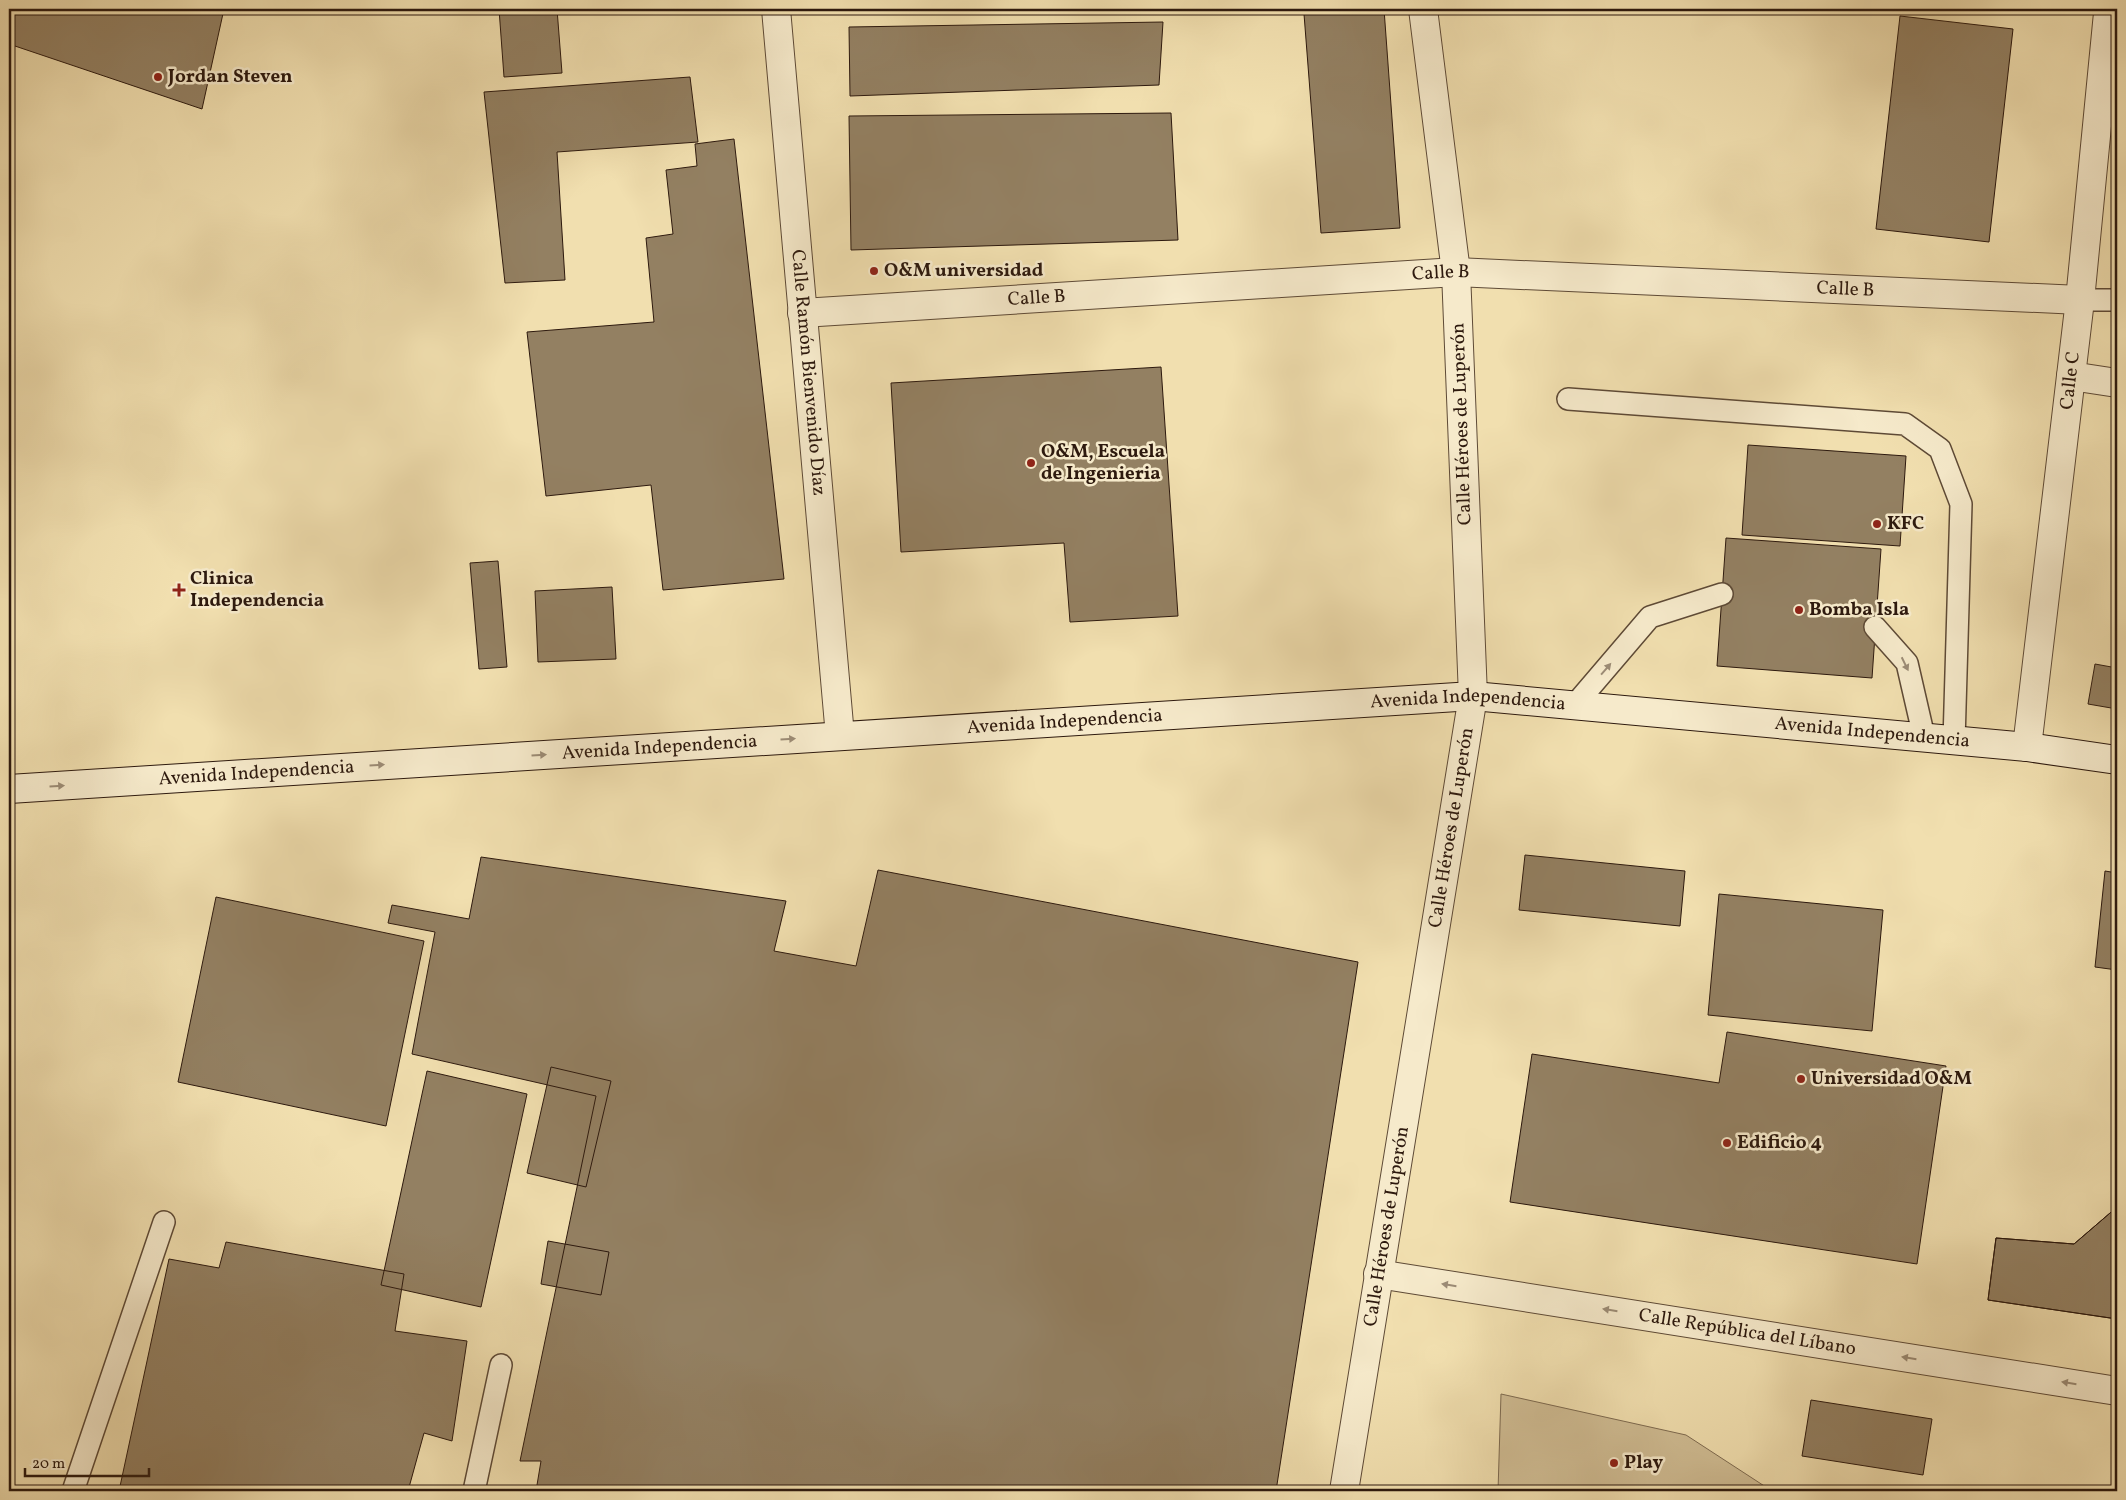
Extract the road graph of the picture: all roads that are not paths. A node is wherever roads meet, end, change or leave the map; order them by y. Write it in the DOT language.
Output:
graph roads {
  1 [pos="776,9"];
  2 [pos="1423,9"];
  3 [pos="2108,13"];
  4 [pos="1456,272"];
  5 [pos="2080,300"];
  6 [pos="2117,300"];
  7 [pos="802,314"];
  8 [pos="2071,376"];
  9 [pos="2117,383"];
  10 [pos="1568,399"];
  11 [pos="1722,594"];
  12 [pos="1875,627"];
  13 [pos="1473,696"];
  14 [pos="1574,706"];
  15 [pos="840,736"];
  16 [pos="1924,737"];
  17 [pos="1954,740"];
  18 [pos="2027,747"];
  19 [pos="2117,760"];
  20 [pos="9,789"];
  21 [pos="164,1222"];
  22 [pos="1378,1274"];
  23 [pos="501,1365"];
  24 [pos="2117,1391"];
  25 [pos="73,1491"];
  26 [pos="474,1491"];
  27 [pos="1344,1491"];
  1 -- 7 [label="street, Calle Ramón Bienvenido Díaz"];
  2 -- 4 [label="street, Calle Héroes de Luperón"];
  3 -- 5 [label="street, Calle C"];
  4 -- 5 [label="street, Calle B"];
  4 -- 7 [label="street, Calle B"];
  4 -- 13 [label="street, Calle Héroes de Luperón"];
  5 -- 6 [label="lane"];
  5 -- 8 [label="street, Calle C"];
  7 -- 15 [label="street, Calle Ramón Bienvenido Díaz"];
  8 -- 9 [label="street"];
  8 -- 18 [label="street, Calle C"];
  10 -- 17 [label="lane"];
  14 -- 11 [label="lane, one-way"];
  12 -- 16 [label="lane, one-way"];
  13 -- 14 [label="street, Avenida Independencia"];
  13 -- 15 [label="street, Avenida Independencia"];
  13 -- 22 [label="street, Calle Héroes de Luperón"];
  14 -- 16 [label="street, Avenida Independencia"];
  20 -- 15 [label="street, Avenida Independencia, one-way"];
  16 -- 17 [label="street, Avenida Independencia"];
  17 -- 18 [label="street, Avenida Independencia"];
  18 -- 19 [label="street, Avenida Independencia"];
  21 -- 25 [label="lane"];
  24 -- 22 [label="street, Calle República del Líbano, one-way"];
  22 -- 27 [label="street, Calle Héroes de Luperón"];
  23 -- 26 [label="lane"];
}
